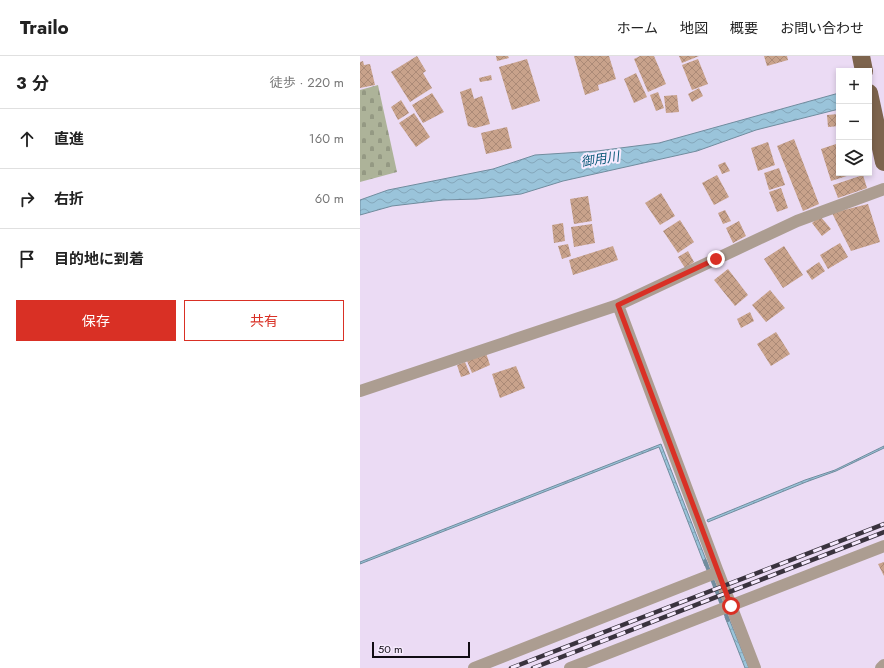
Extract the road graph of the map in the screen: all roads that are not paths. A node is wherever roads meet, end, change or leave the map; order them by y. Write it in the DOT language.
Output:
graph roads {
  1 [pos="861,56"];
  2 [pos="863,68"];
  3 [pos="871,104"];
  4 [pos="884,162"];
  5 [pos="884,189"];
  6 [pos="618,305"];
  7 [pos="360,390"];
  8 [pos="884,546"];
  9 [pos="718,572"];
  10 [pos="731,606"];
  11 [pos="884,665"];
  12 [pos="474,668"];
  13 [pos="570,668"];
  14 [pos="756,668"];
  15 [pos="881,668"];
  1 -- 2 [label="main road"];
  3 -- 4 [label="main road"];
  5 -- 6 [label="street"];
  6 -- 7 [label="street"];
  6 -- 9 [label="street"];
  8 -- 10 [label="street"];
  9 -- 10 [label="street"];
  9 -- 12 [label="street"];
  10 -- 13 [label="street"];
  10 -- 14 [label="street"];
  11 -- 15 [label="street"];
}
